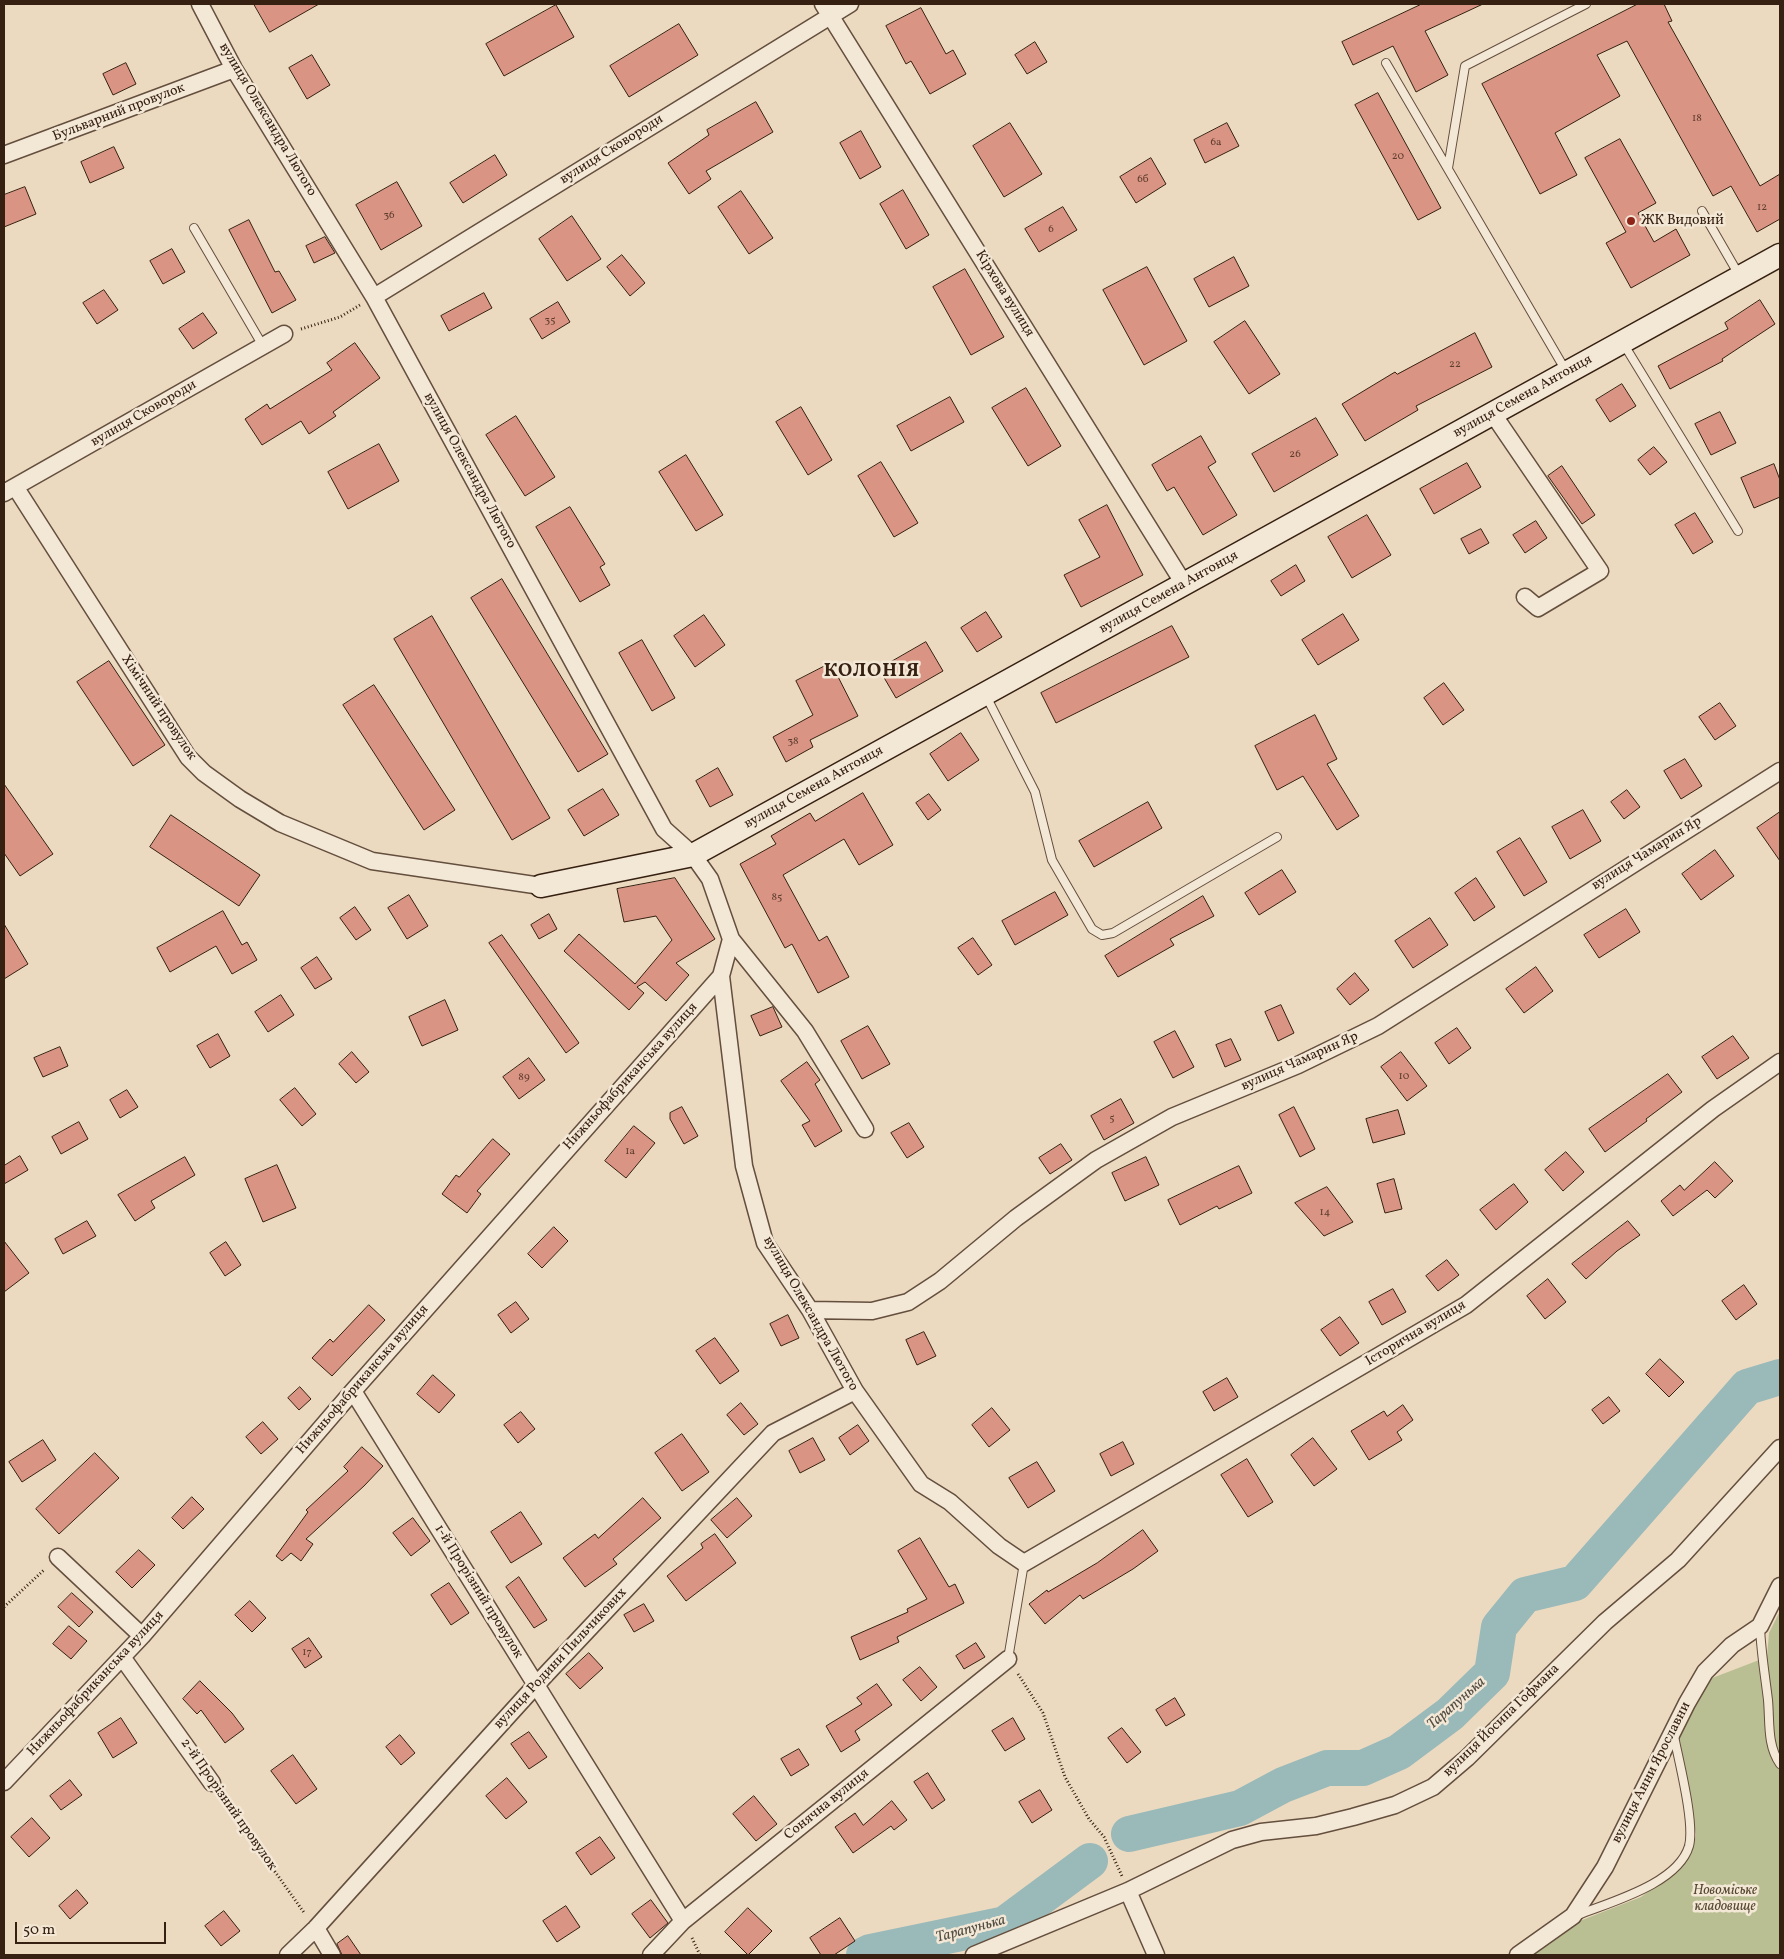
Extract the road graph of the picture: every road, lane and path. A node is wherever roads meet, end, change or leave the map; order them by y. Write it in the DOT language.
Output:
graph roads {
  1 [pos="200,4"];
  2 [pos="850,4"];
  3 [pos="1586,4"];
  4 [pos="827,10"];
  5 [pos="1386,63"];
  6 [pos="234,70"];
  7 [pos="4,155"];
  8 [pos="1448,168"];
  9 [pos="1702,210"];
  10 [pos="194,228"];
  11 [pos="1778,261"];
  12 [pos="1740,277"];
  13 [pos="374,297"];
  14 [pos="340,317"];
  15 [pos="284,334"];
  16 [pos="1623,342"];
  17 [pos="263,346"];
  18 [pos="1567,372"];
  19 [pos="1493,414"];
  20 [pos="10,491"];
  21 [pos="1738,531"];
  22 [pos="1184,584"];
  23 [pos="1525,597"];
  24 [pos="985,694"];
  25 [pos="1780,771"];
  26 [pos="1277,837"];
  27 [pos="693,855"];
  28 [pos="541,886"];
  29 [pos="731,939"];
  30 [pos="721,976"];
  31 [pos="1780,1062"];
  32 [pos="865,1129"];
  33 [pos="810,1310"];
  34 [pos="353,1390"];
  35 [pos="855,1391"];
  36 [pos="1780,1448"];
  37 [pos="58,1557"];
  38 [pos="1024,1563"];
  39 [pos="1780,1586"];
  40 [pos="4,1607"];
  41 [pos="1760,1626"];
  42 [pos="142,1636"];
  43 [pos="122,1657"];
  44 [pos="1008,1659"];
  45 [pos="536,1685"];
  46 [pos="1673,1733"];
  47 [pos="1780,1764"];
  48 [pos="4,1782"];
  49 [pos="212,1783"];
  50 [pos="1128,1891"];
  51 [pos="1573,1916"];
  52 [pos="683,1921"];
  53 [pos="316,1928"];
  54 [pos="288,1955"];
  55 [pos="332,1955"];
  56 [pos="651,1955"];
  57 [pos="974,1955"];
  58 [pos="1156,1955"];
  59 [pos="1518,1955"];
  1 -- 6 [label="street, вулиця Олександра Лютого"];
  2 -- 4 [label="street, вулиця Сковороди"];
  3 -- 8 [label="lane"];
  4 -- 13 [label="street, вулиця Сковороди"];
  4 -- 22 [label="street, Кірхова вулиця"];
  5 -- 8 [label="lane"];
  6 -- 7 [label="street, Бульварний провулок"];
  6 -- 13 [label="street, вулиця Олександра Лютого"];
  8 -- 18 [label="lane"];
  9 -- 12 [label="lane"];
  10 -- 17 [label="lane"];
  11 -- 12 [label="street, вулиця Семена Антонця"];
  12 -- 16 [label="street, вулиця Семена Антонця"];
  13 -- 27 [label="street, вулиця Олександра Лютого"];
  14 -- 15 [label="path"];
  15 -- 17 [label="street, вулиця Сковороди"];
  16 -- 18 [label="street, вулиця Семена Антонця"];
  16 -- 21 [label="lane"];
  17 -- 20 [label="street, вулиця Сковороди"];
  18 -- 19 [label="street, вулиця Семена Антонця"];
  19 -- 22 [label="street, вулиця Семена Антонця"];
  19 -- 23 [label="street"];
  20 -- 28 [label="street, Хімічний провулок"];
  22 -- 24 [label="street, вулиця Семена Антонця"];
  24 -- 26 [label="lane"];
  24 -- 27 [label="street, вулиця Семена Антонця"];
  25 -- 33 [label="street, вулиця Чамарин Яр"];
  27 -- 28 [label="street, вулиця Семена Антонця"];
  27 -- 29 [label="street, вулиця Олександра Лютого"];
  29 -- 30 [label="street, вулиця Олександра Лютого"];
  29 -- 32 [label="street, вулиця Олександра Лютого"];
  30 -- 33 [label="street, вулиця Олександра Лютого"];
  30 -- 34 [label="street, Нижньофабриканська вулиця"];
  31 -- 38 [label="street, Історична вулиця"];
  33 -- 35 [label="street, вулиця Олександра Лютого"];
  34 -- 42 [label="street, Нижньофабриканська вулиця"];
  34 -- 45 [label="street, 1-й Прорізний провулок"];
  35 -- 38 [label="street, вулиця Олександра Лютого"];
  35 -- 45 [label="street, вулиця Родини Пильчикових"];
  36 -- 50 [label="street, вулиця Йосипа Гофмана"];
  37 -- 40 [label="path"];
  37 -- 42 [label="street"];
  38 -- 44 [label="lane"];
  39 -- 41 [label="street, вулиця Анни Ярославни"];
  41 -- 46 [label="street, вулиця Анни Ярославни"];
  41 -- 47 [label="lane"];
  42 -- 43 [label="street, Нижньофабриканська вулиця"];
  43 -- 48 [label="street, Нижньофабриканська вулиця"];
  43 -- 49 [label="street, 2-й Прорізний провулок"];
  44 -- 50 [label="path"];
  44 -- 52 [label="street, Сонячна вулиця"];
  45 -- 52 [label="street, 1-й Прорізний провулок"];
  45 -- 53 [label="street, вулиця Родини Пильчикових"];
  46 -- 51 [label="street, вулиця Анни Ярославни"];
  46 -- 51 [label="lane"];
  49 -- 53 [label="path, 2-й Прорізний провулок"];
  50 -- 57 [label="street"];
  50 -- 58 [label="street"];
  51 -- 59 [label="street, вулиця Анни Ярославни"];
  52 -- 56 [label="street, Сонячна вулиця"];
  53 -- 54 [label="street, вулиця Родини Пильчикових"];
  53 -- 55 [label="street"];
}
